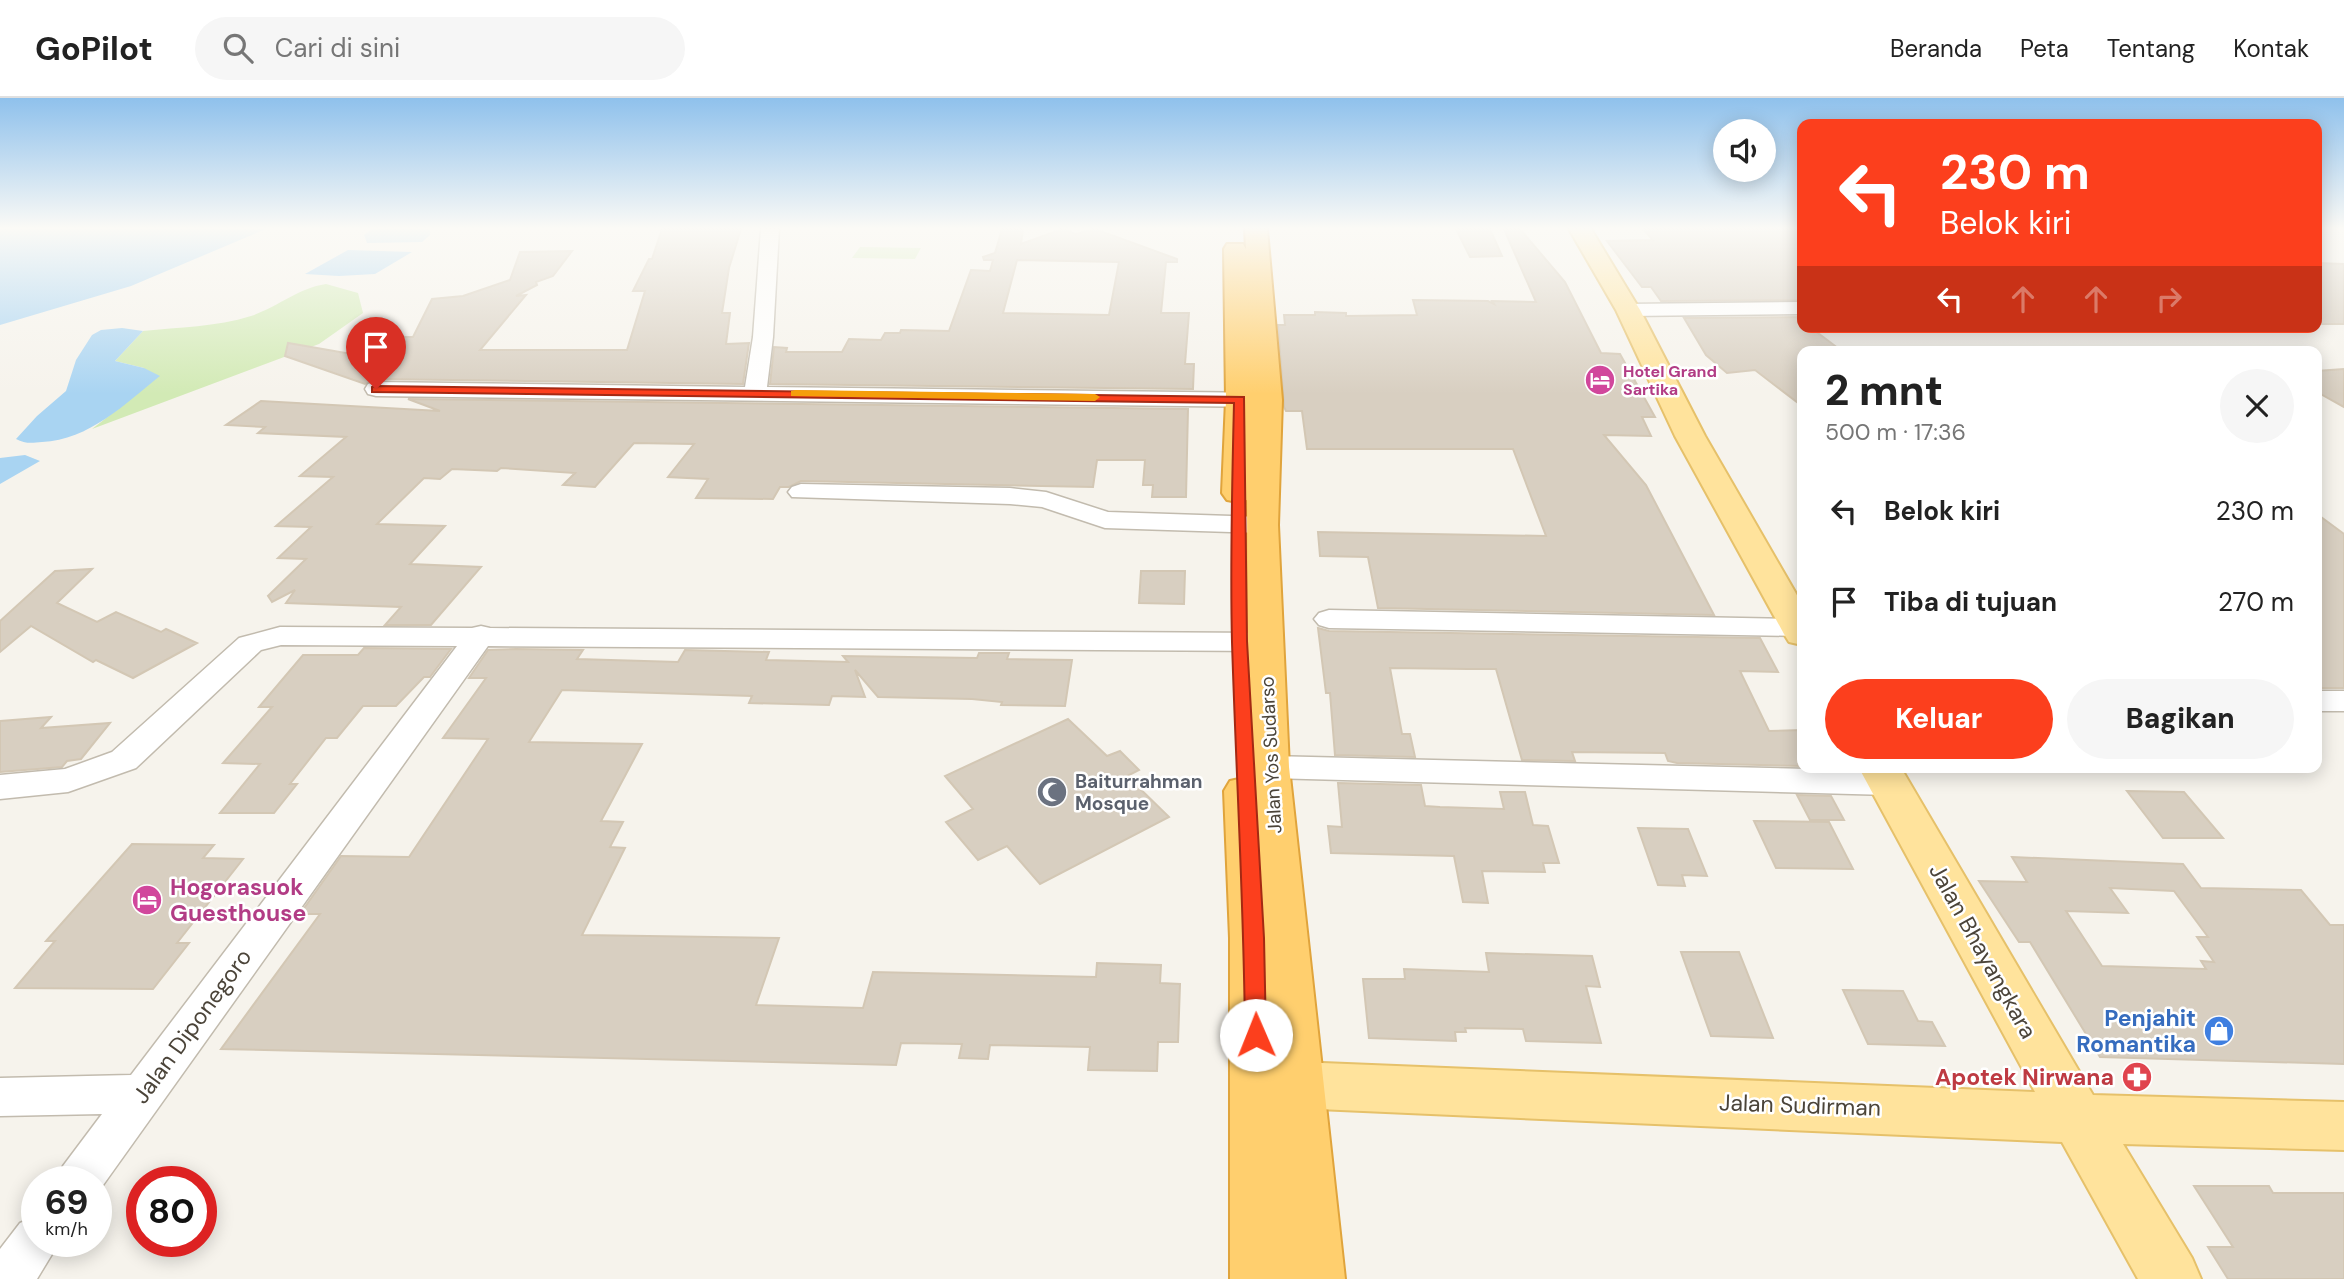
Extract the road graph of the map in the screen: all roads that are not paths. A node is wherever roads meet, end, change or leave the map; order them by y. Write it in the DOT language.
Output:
graph roads {
  1 [pos="767,284"];
  2 [pos="1248,284"];
  3 [pos="1613,284"];
  4 [pos="1797,308"];
  5 [pos="1628,310"];
  6 [pos="376,389"];
  7 [pos="755,393"];
  8 [pos="1254,400"];
  9 [pos="801,492"];
  10 [pos="1250,525"];
  11 [pos="1329,619"];
  12 [pos="1797,624"];
  13 [pos="1797,631"];
  14 [pos="481,635"];
  15 [pos="1253,641"];
  16 [pos="2322,701"];
  17 [pos="2344,701"];
  18 [pos="1268,768"];
  19 [pos="1885,776"];
  20 [pos="0,787"];
  21 [pos="1276,1084"];
  22 [pos="143,1094"];
  23 [pos="0,1097"];
  24 [pos="2076,1116"];
  25 [pos="2344,1125"];
  26 [pos="90,1166"];
  27 [pos="24,1257"];
  28 [pos="8,1279"];
  29 [pos="1260,1279"];
  30 [pos="1315,1279"];
  31 [pos="2171,1279"];
  1 -- 7 [label="street"];
  2 -- 8 [label="highway, Jalan Yos Sudarso"];
  3 -- 5 [label="main road"];
  4 -- 5 [label="street"];
  5 -- 12 [label="main road"];
  6 -- 7 [label="street"];
  7 -- 8 [label="street"];
  8 -- 10 [label="highway, Jalan Yos Sudarso"];
  9 -- 10 [label="street"];
  10 -- 15 [label="highway, Jalan Yos Sudarso"];
  11 -- 13 [label="street"];
  14 -- 15 [label="street"];
  14 -- 20 [label="street"];
  14 -- 22 [label="street, Jalan Diponegoro"];
  15 -- 18 [label="highway, Jalan Yos Sudarso"];
  15 -- 21 [label="highway, Jalan Yos Sudarso"];
  16 -- 17 [label="street"];
  18 -- 19 [label="street"];
  18 -- 21 [label="highway, Jalan Yos Sudarso"];
  19 -- 24 [label="main road, Jalan Bhayangkara"];
  21 -- 24 [label="main road, Jalan Sudirman"];
  21 -- 29 [label="highway, Jalan Yos Sudarso"];
  21 -- 30 [label="highway, Jalan Yos Sudarso"];
  22 -- 23 [label="street"];
  22 -- 26 [label="street, Jalan Diponegoro"];
  24 -- 25 [label="main road, Jalan Sudirman"];
  24 -- 31 [label="main road, Jalan Bhayangkara"];
  27 -- 28 [label="street"];
}
